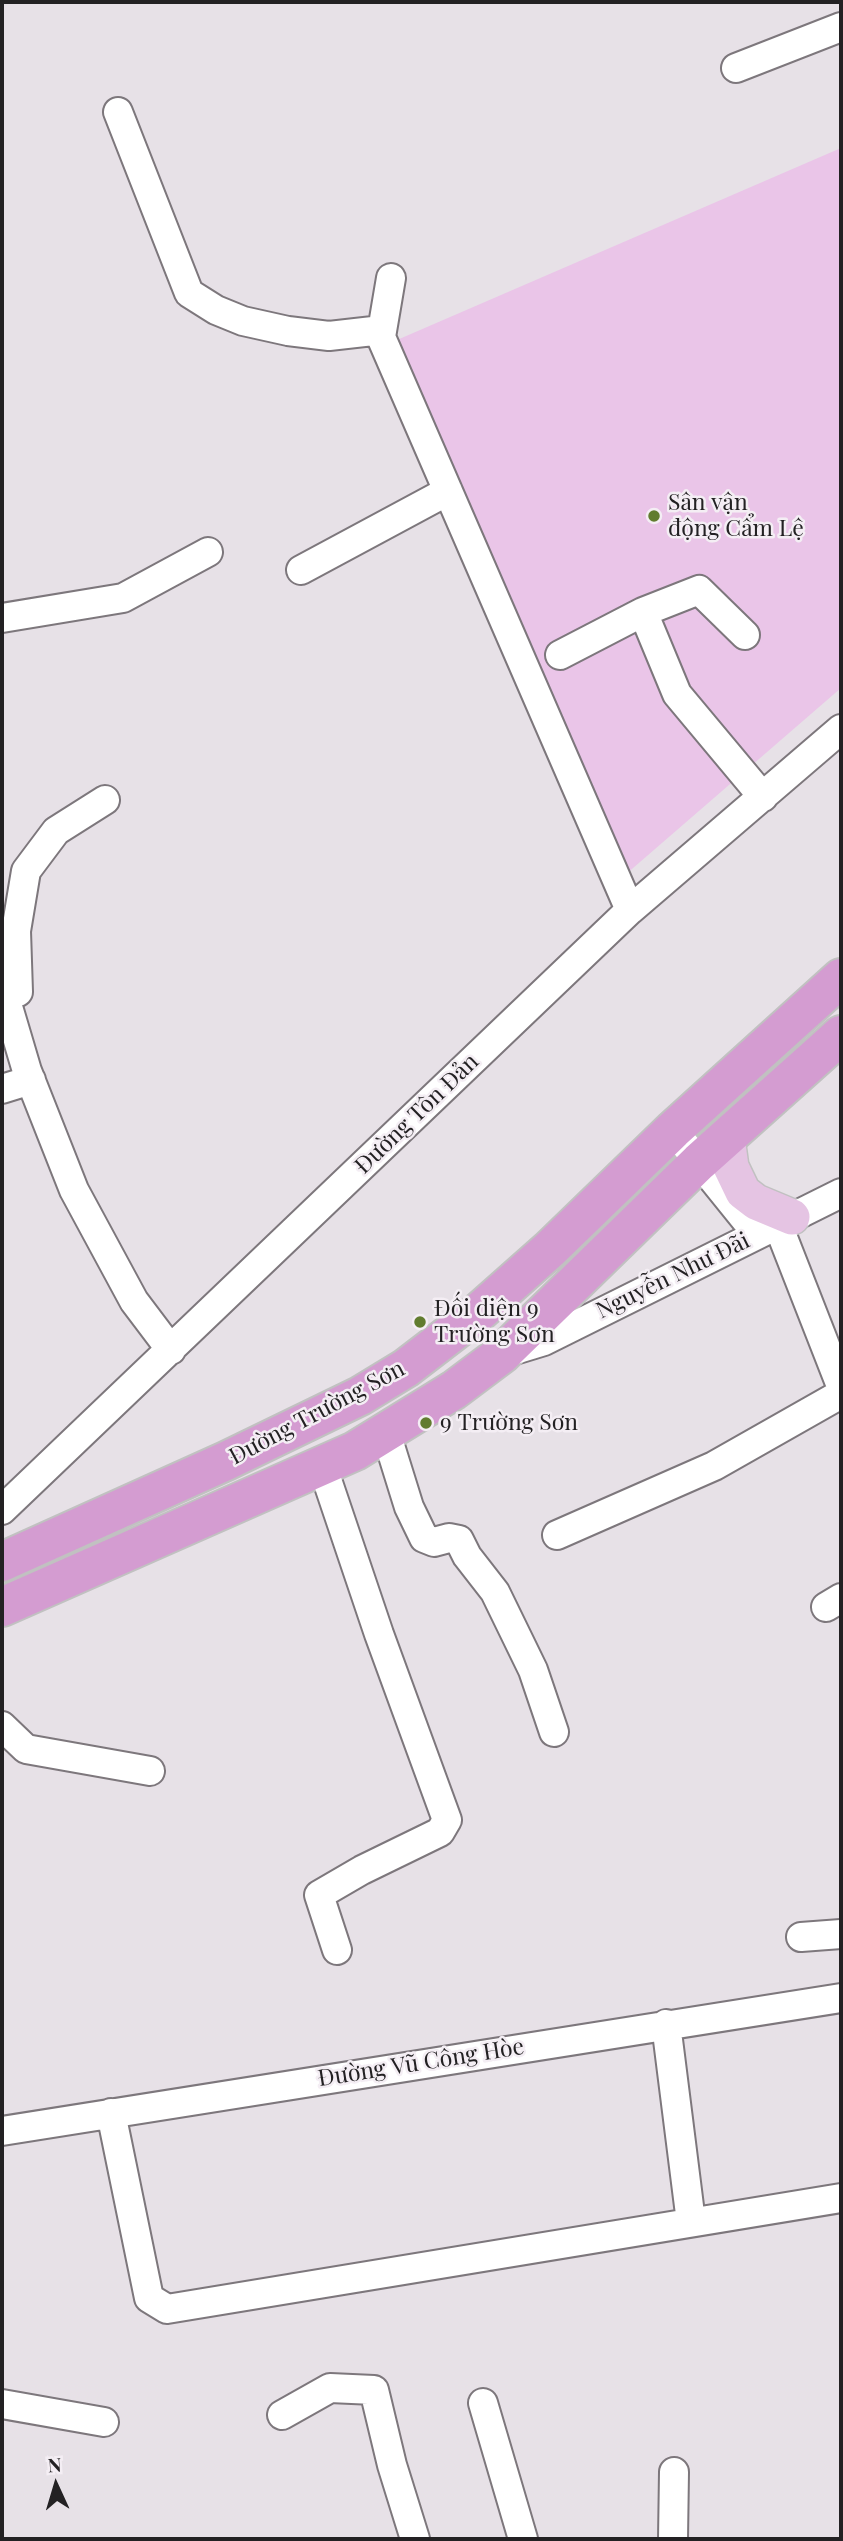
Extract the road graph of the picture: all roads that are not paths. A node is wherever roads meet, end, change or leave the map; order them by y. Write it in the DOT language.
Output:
graph roads {
  1 [pos="841,27"];
  2 [pos="736,68"];
  3 [pos="118,112"];
  4 [pos="391,278"];
  5 [pos="382,330"];
  6 [pos="448,491"];
  7 [pos="208,552"];
  8 [pos="301,570"];
  9 [pos="643,612"];
  10 [pos="2,618"];
  11 [pos="745,635"];
  12 [pos="560,655"];
  13 [pos="841,729"];
  14 [pos="763,797"];
  15 [pos="105,800"];
  16 [pos="630,910"];
  17 [pos="2,967"];
  18 [pos="841,978"];
  19 [pos="841,1035"];
  20 [pos="18,1041"];
  21 [pos="31,1080"];
  22 [pos="2,1089"];
  23 [pos="673,1130"];
  24 [pos="727,1138"];
  25 [pos="699,1163"];
  26 [pos="841,1193"];
  27 [pos="776,1225"];
  28 [pos="171,1350"];
  29 [pos="502,1354"];
  30 [pos="841,1386"];
  31 [pos="841,1394"];
  32 [pos="386,1433"];
  33 [pos="322,1465"];
  34 [pos="2,1510"];
  35 [pos="557,1535"];
  36 [pos="2,1562"];
  37 [pos="2,1607"];
  38 [pos="2,1726"];
  39 [pos="554,1732"];
  40 [pos="150,1771"];
  41 [pos="841,1934"];
  42 [pos="801,1937"];
  43 [pos="337,1950"];
  44 [pos="841,1998"];
  45 [pos="666,2024"];
  46 [pos="111,2113"];
  47 [pos="2,2131"];
  48 [pos="841,2198"];
  49 [pos="691,2222"];
  50 [pos="483,2403"];
  51 [pos="2,2404"];
  52 [pos="282,2415"];
  53 [pos="104,2422"];
  54 [pos="674,2472"];
  55 [pos="415,2539"];
  56 [pos="523,2539"];
  57 [pos="673,2539"];
  1 -- 2 [label="street"];
  3 -- 5 [label="street"];
  4 -- 5 [label="street"];
  5 -- 6 [label="street"];
  6 -- 8 [label="street"];
  6 -- 16 [label="street"];
  7 -- 10 [label="street"];
  9 -- 11 [label="street"];
  9 -- 12 [label="street"];
  9 -- 14 [label="street"];
  13 -- 14 [label="street, Đường Tôn Đản"];
  14 -- 16 [label="street, Đường Tôn Đản"];
  15 -- 20 [label="street"];
  16 -- 28 [label="street, Đường Tôn Đản"];
  17 -- 20 [label="street"];
  18 -- 23 [label="highway, Đường Trường Sơn"];
  19 -- 24 [label="highway, Đường Trường Sơn"];
  20 -- 21 [label="street"];
  21 -- 22 [label="street"];
  21 -- 28 [label="street"];
  23 -- 25 [label="street"];
  23 -- 36 [label="highway, Đường Trường Sơn"];
  24 -- 25 [label="highway, Đường Trường Sơn"];
  24 -- 27 [label="main road"];
  25 -- 27 [label="street"];
  25 -- 29 [label="highway, Đường Trường Sơn"];
  26 -- 27 [label="street, Nguyễn Như Đãi"];
  27 -- 29 [label="street, Nguyễn Như Đãi"];
  27 -- 30 [label="street"];
  28 -- 34 [label="street, Đường Tôn Đản"];
  29 -- 32 [label="highway, Đường Trường Sơn"];
  31 -- 35 [label="street"];
  32 -- 33 [label="highway, Đường Trường Sơn"];
  32 -- 39 [label="street"];
  33 -- 37 [label="highway, Đường Trường Sơn"];
  33 -- 43 [label="street"];
  38 -- 40 [label="street"];
  41 -- 42 [label="street"];
  44 -- 45 [label="street, Đường Vũ Công Hòe"];
  45 -- 46 [label="street, Đường Vũ Công Hòe"];
  45 -- 49 [label="street"];
  46 -- 47 [label="street, Đường Vũ Công Hòe"];
  46 -- 49 [label="street"];
  48 -- 49 [label="street"];
  50 -- 56 [label="street"];
  51 -- 53 [label="street"];
  52 -- 55 [label="street"];
  54 -- 57 [label="street"];
}
